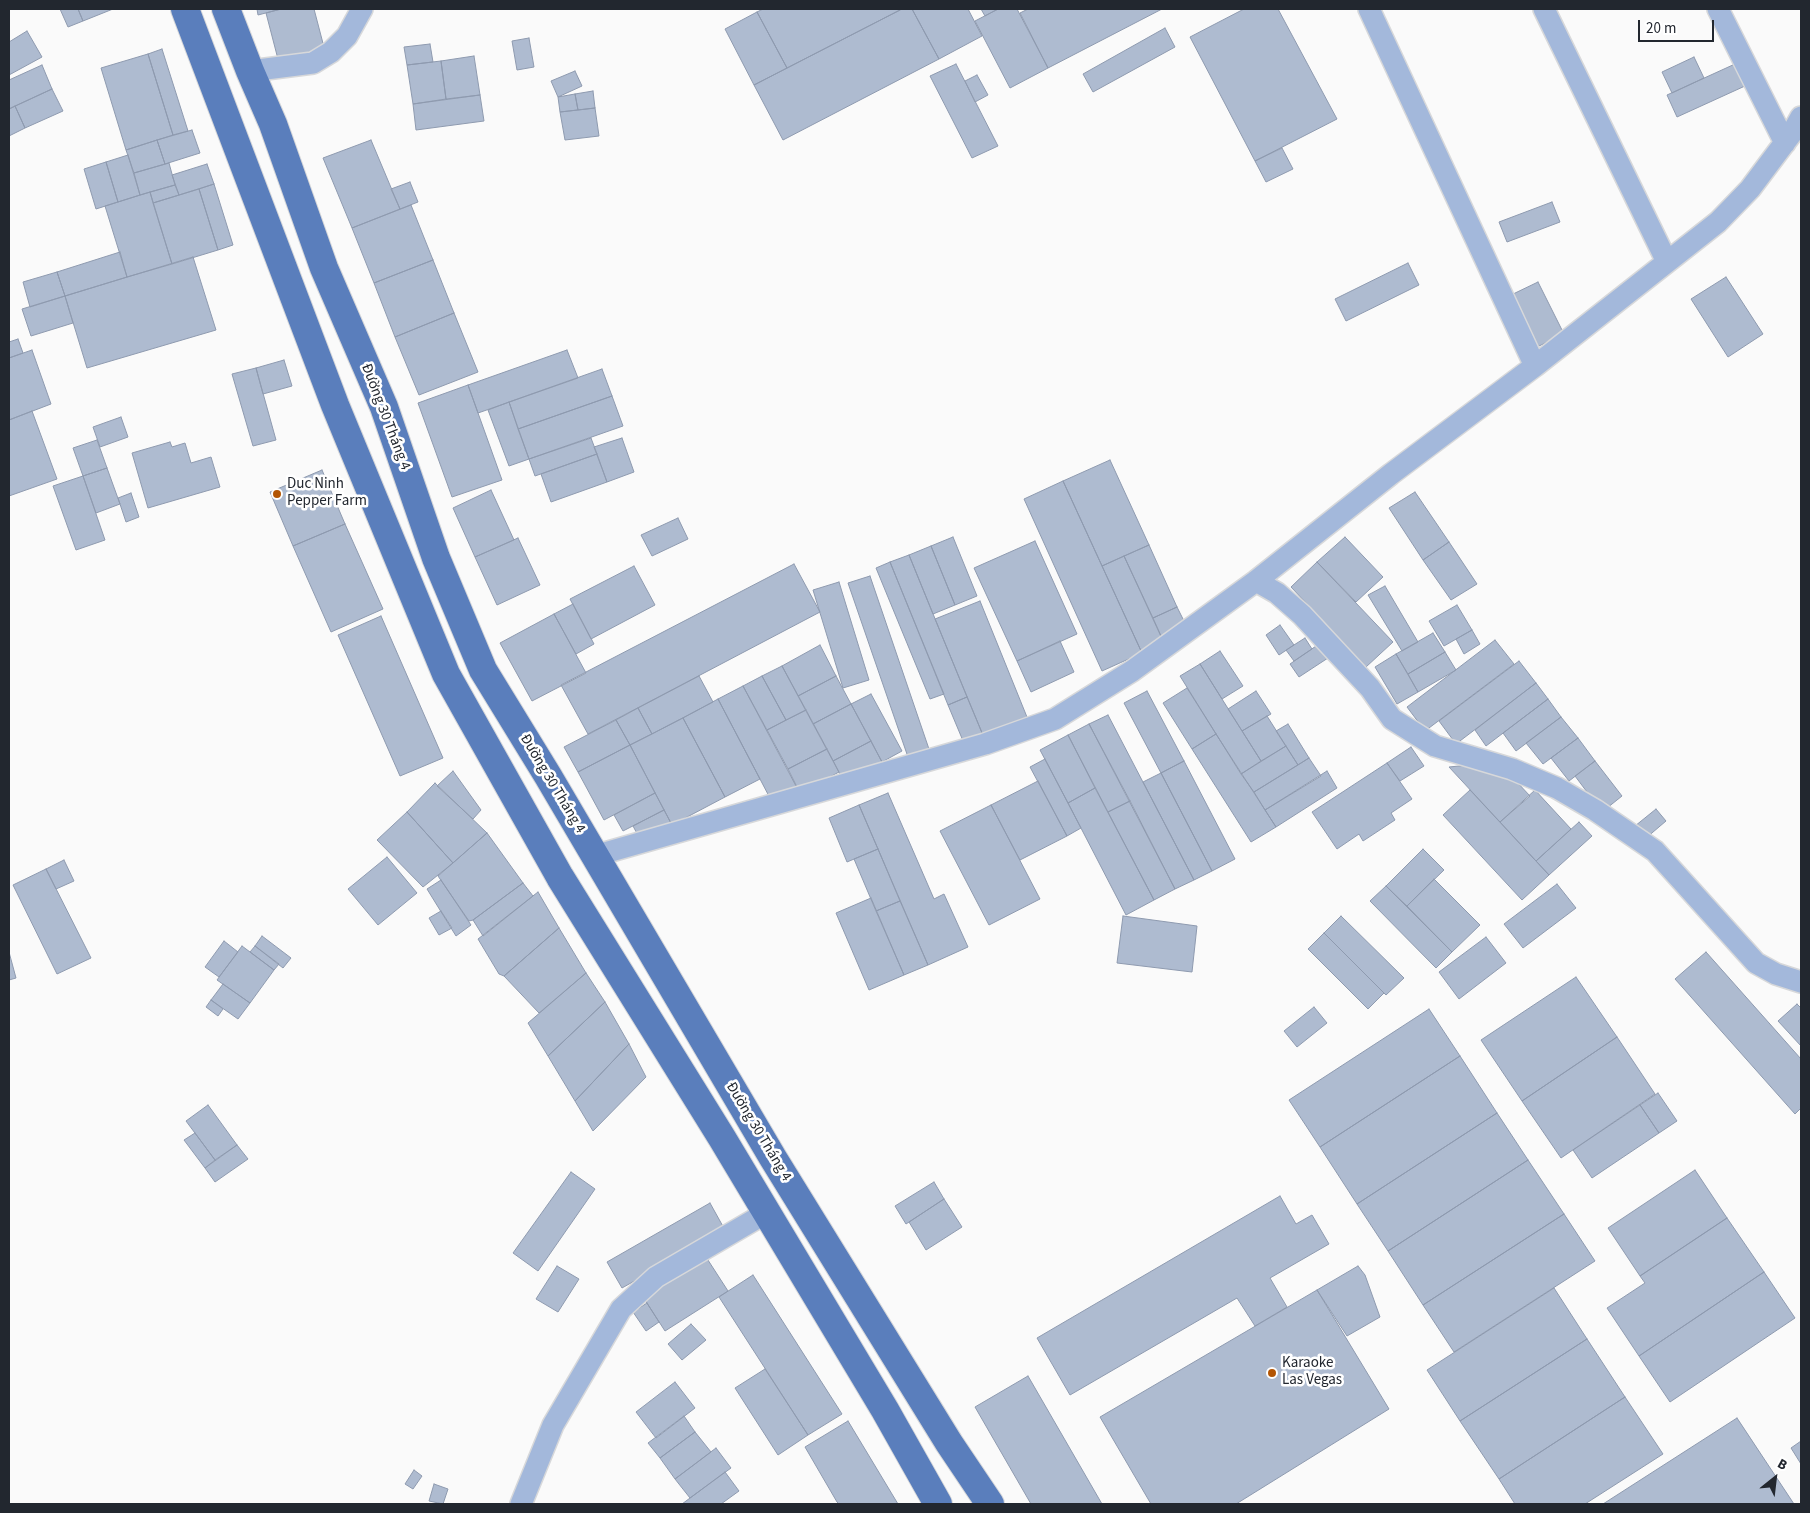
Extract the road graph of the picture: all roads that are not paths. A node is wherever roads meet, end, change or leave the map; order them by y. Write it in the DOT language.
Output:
graph roads {
  1 [pos="185,9"];
  2 [pos="226,9"];
  3 [pos="362,9"];
  4 [pos="1369,9"];
  5 [pos="1544,9"];
  6 [pos="1718,9"];
  7 [pos="250,71"];
  8 [pos="1801,117"];
  9 [pos="1785,143"];
  10 [pos="1667,262"];
  11 [pos="1535,366"];
  12 [pos="1256,581"];
  13 [pos="594,856"];
  14 [pos="560,877"];
  15 [pos="1801,982"];
  16 [pos="766,1213"];
  17 [pos="521,1504"];
  18 [pos="938,1504"];
  19 [pos="990,1504"];
  1 -- 14 [label="main road"];
  2 -- 7 [label="main road, Đường 30 Tháng 4"];
  3 -- 7 [label="street"];
  4 -- 11 [label="street"];
  5 -- 10 [label="street"];
  6 -- 9 [label="street"];
  7 -- 13 [label="main road, Đường 30 Tháng 4"];
  8 -- 9 [label="street"];
  9 -- 10 [label="street"];
  10 -- 11 [label="street"];
  11 -- 12 [label="street"];
  12 -- 13 [label="street"];
  12 -- 15 [label="street"];
  13 -- 14 [label="main road"];
  13 -- 19 [label="main road, Đường 30 Tháng 4"];
  14 -- 16 [label="main road"];
  16 -- 17 [label="street"];
  16 -- 18 [label="main road"];
}
